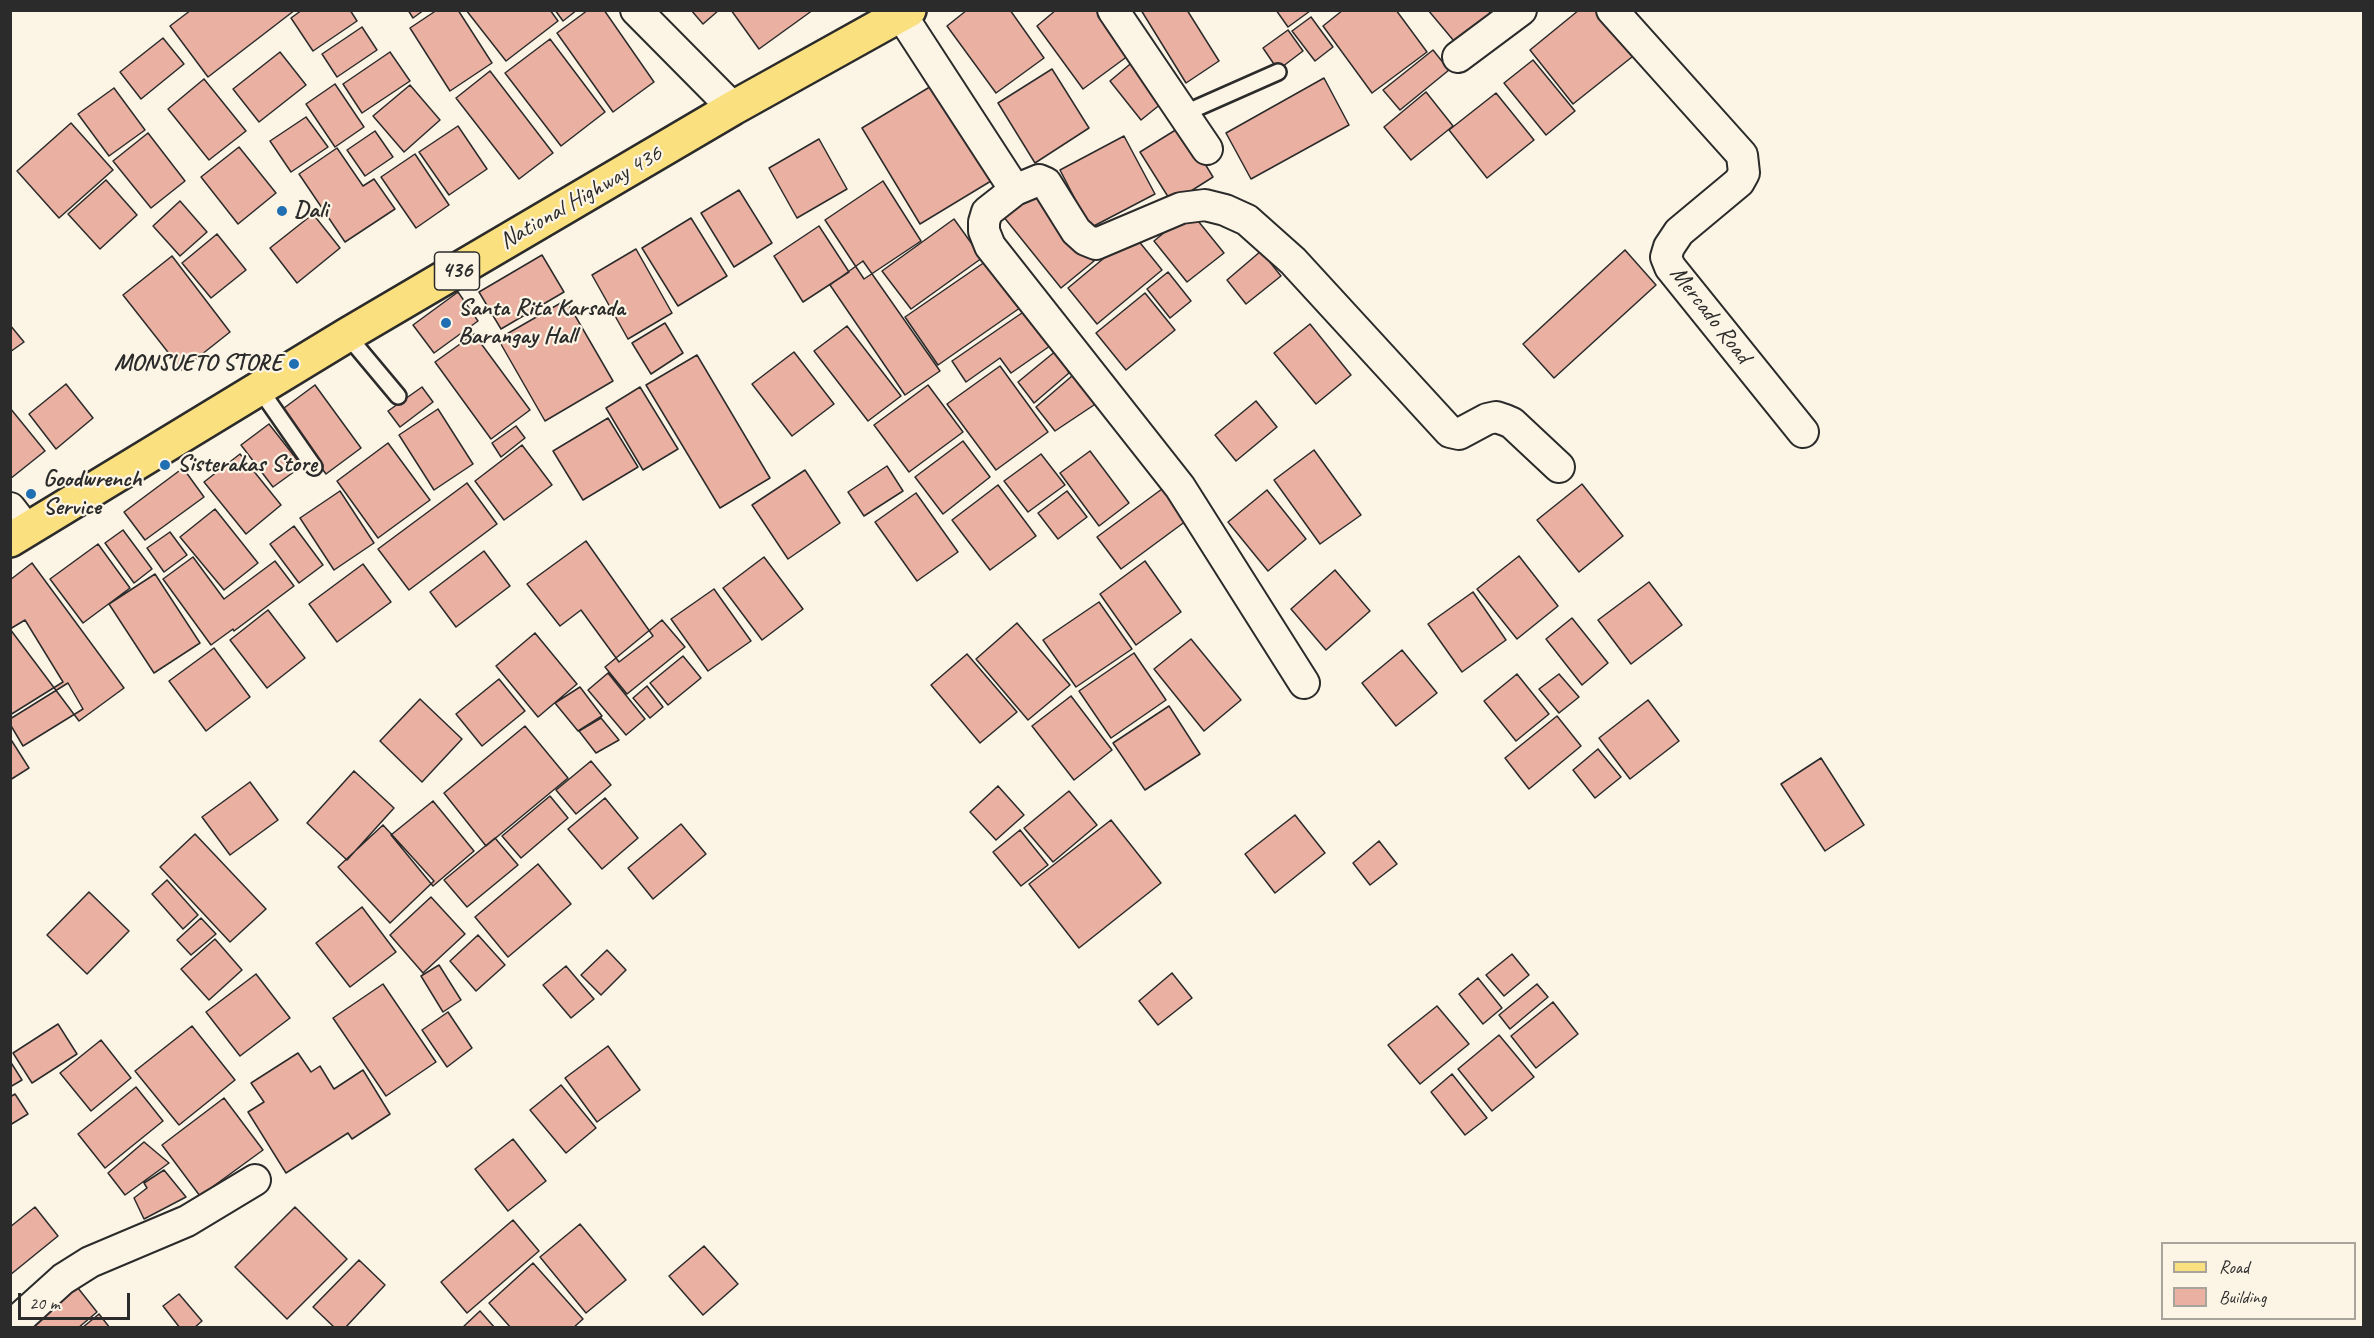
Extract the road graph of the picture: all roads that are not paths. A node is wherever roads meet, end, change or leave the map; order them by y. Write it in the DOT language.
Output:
graph roads {
  1 [pos="636,10"];
  2 [pos="1113,10"];
  3 [pos="1521,10"];
  4 [pos="1612,10"];
  5 [pos="903,12"];
  6 [pos="1458,57"];
  7 [pos="1278,72"];
  8 [pos="733,108"];
  9 [pos="1183,114"];
  10 [pos="1207,149"];
  11 [pos="1015,190"];
  12 [pos="347,335"];
  13 [pos="259,388"];
  14 [pos="398,396"];
  15 [pos="1803,432"];
  16 [pos="314,467"];
  17 [pos="1559,467"];
  18 [pos="16,526"];
  19 [pos="1304,683"];
  20 [pos="255,1180"];
  21 [pos="10,1327"];
  1 -- 8 [label="street"];
  2 -- 9 [label="street"];
  3 -- 6 [label="street"];
  4 -- 15 [label="street, Mercado Road"];
  5 -- 8 [label="main road, National Highway 436 / 436"];
  5 -- 11 [label="street"];
  7 -- 9 [label="lane"];
  8 -- 12 [label="main road, National Highway 436 / 436"];
  9 -- 10 [label="street"];
  11 -- 17 [label="street"];
  11 -- 19 [label="street"];
  12 -- 13 [label="main road, National Highway 436 / 436"];
  12 -- 14 [label="lane"];
  13 -- 16 [label="lane"];
  13 -- 18 [label="main road, National Highway 436 / 436"];
  20 -- 21 [label="street"];
}
